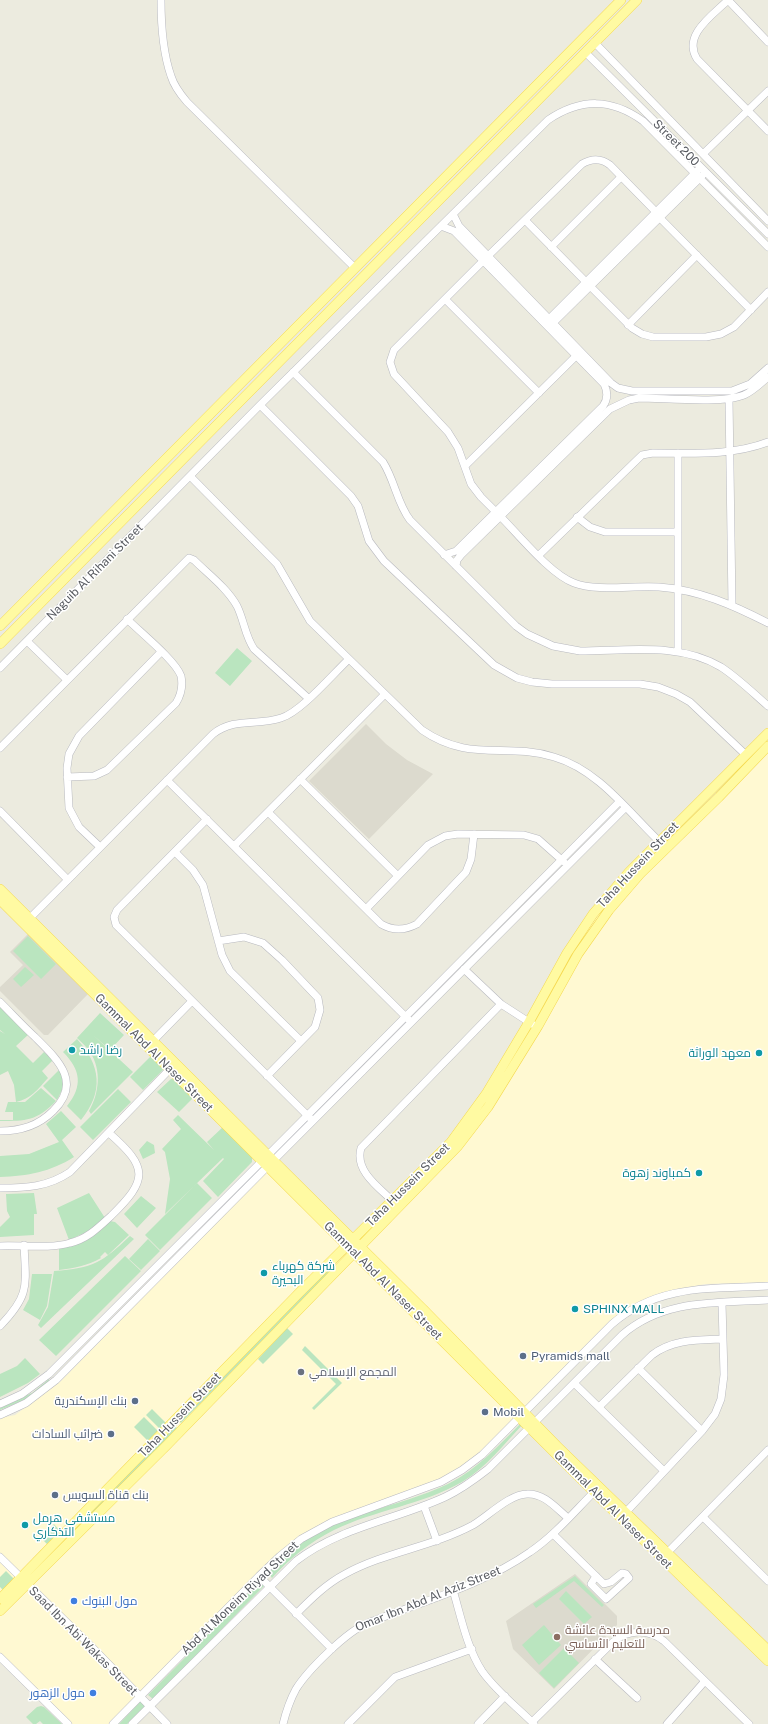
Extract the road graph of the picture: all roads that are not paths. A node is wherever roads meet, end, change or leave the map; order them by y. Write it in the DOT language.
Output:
graph roads {
  1 [pos="161,0"];
  2 [pos="621,0"];
  3 [pos="637,0"];
  4 [pos="728,0"];
  5 [pos="594,42"];
  6 [pos="768,42"];
  7 [pos="585,52"];
  8 [pos="768,91"];
  9 [pos="748,110"];
  10 [pos="768,131"];
  11 [pos="703,154"];
  12 [pos="703,170"];
  13 [pos="697,176"];
  14 [pos="621,177"];
  15 [pos="453,214"];
  16 [pos="658,215"];
  17 [pos="524,220"];
  18 [pos="768,221"];
  19 [pos="442,226"];
  20 [pos="768,234"];
  21 [pos="551,247"];
  22 [pos="768,247"];
  23 [pos="697,255"];
  24 [pos="486,259"];
  25 [pos="355,268"];
  26 [pos="588,284"];
  27 [pos="768,292"];
  28 [pos="445,299"];
  29 [pos="750,310"];
  30 [pos="551,321"];
  31 [pos="628,325"];
  32 [pos="576,356"];
  33 [pos="768,368"];
  34 [pos="293,372"];
  35 [pos="768,376"];
  36 [pos="539,393"];
  37 [pos="729,399"];
  38 [pos="260,405"];
  39 [pos="768,442"];
  40 [pos="730,451"];
  41 [pos="678,453"];
  42 [pos="465,466"];
  43 [pos="190,476"];
  44 [pos="498,514"];
  45 [pos="577,517"];
  46 [pos="678,532"];
  47 [pos="444,555"];
  48 [pos="539,555"];
  49 [pos="456,566"];
  50 [pos="678,589"];
  51 [pos="732,605"];
  52 [pos="127,619"];
  53 [pos="768,623"];
  54 [pos="0,626"];
  55 [pos="27,641"];
  56 [pos="0,644"];
  57 [pos="161,652"];
  58 [pos="678,652"];
  59 [pos="349,659"];
  60 [pos="0,668"];
  61 [pos="67,680"];
  62 [pos="385,694"];
  63 [pos="308,698"];
  64 [pos="768,706"];
  65 [pos="768,733"];
  66 [pos="768,746"];
  67 [pos="0,748"];
  68 [pos="746,755"];
  69 [pos="67,777"];
  70 [pos="300,779"];
  71 [pos="167,780"];
  72 [pos="619,802"];
  73 [pos="625,808"];
  74 [pos="0,811"];
  75 [pos="268,812"];
  76 [pos="207,819"];
  77 [pos="474,834"];
  78 [pos="663,845"];
  79 [pos="234,846"];
  80 [pos="100,848"];
  81 [pos="174,852"];
  82 [pos="561,859"];
  83 [pos="568,865"];
  84 [pos="398,876"];
  85 [pos="68,880"];
  86 [pos="0,890"];
  87 [pos="0,900"];
  88 [pos="366,909"];
  89 [pos="29,919"];
  90 [pos="218,941"];
  91 [pos="464,969"];
  92 [pos="192,1001"];
  93 [pos="0,1002"];
  94 [pos="501,1004"];
  95 [pos="405,1016"];
  96 [pos="411,1022"];
  97 [pos="529,1022"];
  98 [pos="538,1026"];
  99 [pos="152,1041"];
  100 [pos="301,1041"];
  101 [pos="170,1069"];
  102 [pos="267,1076"];
  103 [pos="209,1103"];
  104 [pos="307,1115"];
  105 [pos="312,1121"];
  106 [pos="0,1131"];
  107 [pos="109,1133"];
  108 [pos="267,1162"];
  109 [pos="0,1188"];
  110 [pos="396,1204"];
  111 [pos="350,1243"];
  112 [pos="0,1246"];
  113 [pos="24,1246"];
  114 [pos="357,1250"];
  115 [pos="768,1286"];
  116 [pos="768,1300"];
  117 [pos="722,1303"];
  118 [pos="0,1326"];
  119 [pos="723,1339"];
  120 [pos="638,1368"];
  121 [pos="49,1374"];
  122 [pos="56,1380"];
  123 [pos="574,1382"];
  124 [pos="0,1404"];
  125 [pos="599,1407"];
  126 [pos="0,1415"];
  127 [pos="523,1415"];
  128 [pos="172,1423"];
  129 [pos="532,1424"];
  130 [pos="180,1431"];
  131 [pos="702,1431"];
  132 [pos="768,1450"];
  133 [pos="664,1471"];
  134 [pos="594,1492"];
  135 [pos="424,1506"];
  136 [pos="626,1512"];
  137 [pos="703,1517"];
  138 [pos="568,1518"];
  139 [pos="553,1534"];
  140 [pos="436,1541"];
  141 [pos="668,1552"];
  142 [pos="0,1557"];
  143 [pos="259,1576"];
  144 [pos="596,1576"];
  145 [pos="24,1580"];
  146 [pos="768,1581"];
  147 [pos="270,1587"];
  148 [pos="453,1590"];
  149 [pos="0,1599"];
  150 [pos="0,1611"];
  151 [pos="296,1614"];
  152 [pos="332,1649"];
  153 [pos="472,1649"];
  154 [pos="768,1650"];
  155 [pos="0,1657"];
  156 [pos="595,1659"];
  157 [pos="768,1661"];
  158 [pos="705,1681"];
  159 [pos="505,1696"];
  160 [pos="140,1698"];
  161 [pos="637,1698"];
  162 [pos="149,1707"];
  163 [pos="533,1723"];
  164 [pos="68,1724"];
  165 [pos="113,1724"];
  166 [pos="132,1724"];
  167 [pos="167,1724"];
  168 [pos="283,1724"];
  169 [pos="348,1724"];
  170 [pos="478,1724"];
  171 [pos="667,1724"];
  172 [pos="749,1724"];
  1 -- 25 [label="street"];
  2 -- 25 [label="main road"];
  3 -- 5 [label="main road"];
  4 -- 6 [label="street"];
  4 -- 9 [label="street"];
  5 -- 7 [label="main road"];
  5 -- 11 [label="street, Street 200"];
  7 -- 12 [label="street, Street 200"];
  7 -- 56 [label="main road"];
  8 -- 9 [label="street"];
  9 -- 10 [label="street"];
  9 -- 11 [label="street"];
  11 -- 18 [label="street, Street 200"];
  12 -- 13 [label="street"];
  12 -- 20 [label="street, Street 200"];
  13 -- 15 [label="street, Naguib Al Rihani Street"];
  13 -- 16 [label="street"];
  13 -- 22 [label="street, Naguib Al Rihani Street"];
  14 -- 16 [label="street"];
  14 -- 17 [label="street"];
  14 -- 21 [label="street"];
  15 -- 19 [label="street, Naguib Al Rihani Street"];
  15 -- 24 [label="street"];
  16 -- 23 [label="street"];
  16 -- 26 [label="street"];
  17 -- 21 [label="street"];
  17 -- 24 [label="street"];
  19 -- 24 [label="street"];
  19 -- 34 [label="street, Naguib Al Rihani Street"];
  21 -- 26 [label="street"];
  23 -- 29 [label="street"];
  23 -- 31 [label="street"];
  24 -- 28 [label="street"];
  24 -- 30 [label="street"];
  24 -- 32 [label="street"];
  25 -- 54 [label="main road"];
  26 -- 30 [label="street"];
  26 -- 31 [label="street"];
  27 -- 29 [label="street"];
  28 -- 36 [label="street"];
  28 -- 42 [label="street"];
  29 -- 31 [label="street"];
  30 -- 33 [label="street"];
  32 -- 36 [label="street"];
  32 -- 44 [label="street"];
  34 -- 38 [label="street, Naguib Al Rihani Street"];
  34 -- 47 [label="street"];
  35 -- 37 [label="street"];
  36 -- 42 [label="street"];
  37 -- 40 [label="street"];
  37 -- 44 [label="street"];
  38 -- 43 [label="street, Naguib Al Rihani Street"];
  38 -- 68 [label="street"];
  39 -- 40 [label="street"];
  40 -- 41 [label="street"];
  40 -- 51 [label="street"];
  41 -- 45 [label="street"];
  41 -- 46 [label="street"];
  42 -- 44 [label="street"];
  43 -- 55 [label="street, Naguib Al Rihani Street"];
  43 -- 59 [label="street"];
  44 -- 47 [label="street"];
  44 -- 48 [label="street"];
  44 -- 49 [label="street"];
  45 -- 46 [label="street"];
  45 -- 48 [label="street"];
  46 -- 50 [label="street"];
  47 -- 49 [label="street"];
  48 -- 50 [label="street"];
  49 -- 58 [label="street"];
  50 -- 51 [label="street"];
  50 -- 58 [label="street"];
  51 -- 53 [label="street"];
  52 -- 57 [label="street"];
  52 -- 61 [label="street"];
  52 -- 63 [label="street"];
  55 -- 60 [label="street, Naguib Al Rihani Street"];
  55 -- 61 [label="street"];
  57 -- 69 [label="street"];
  57 -- 69 [label="street"];
  58 -- 64 [label="street"];
  59 -- 62 [label="street"];
  59 -- 63 [label="street"];
  61 -- 67 [label="street"];
  62 -- 70 [label="street"];
  62 -- 72 [label="street"];
  63 -- 71 [label="street"];
  65 -- 68 [label="main road, Taha Hussein Street"];
  66 -- 78 [label="main road, Taha Hussein Street"];
  68 -- 78 [label="main road, Taha Hussein Street"];
  69 -- 80 [label="street"];
  70 -- 75 [label="street"];
  70 -- 84 [label="street"];
  71 -- 76 [label="street"];
  71 -- 80 [label="street"];
  72 -- 73 [label="street"];
  72 -- 82 [label="street"];
  73 -- 78 [label="street"];
  73 -- 83 [label="street"];
  74 -- 85 [label="street"];
  75 -- 79 [label="street"];
  75 -- 88 [label="street"];
  76 -- 79 [label="street"];
  76 -- 81 [label="street"];
  77 -- 82 [label="street"];
  77 -- 84 [label="street"];
  77 -- 88 [label="street"];
  78 -- 97 [label="main road, Taha Hussein Street"];
  78 -- 98 [label="main road, Taha Hussein Street"];
  79 -- 95 [label="street"];
  80 -- 85 [label="street"];
  81 -- 90 [label="street"];
  81 -- 92 [label="street"];
  82 -- 83 [label="street"];
  82 -- 95 [label="street"];
  83 -- 91 [label="street"];
  84 -- 88 [label="street"];
  85 -- 89 [label="street"];
  86 -- 89 [label="main road, Gammal Abd Al Naser Street"];
  87 -- 101 [label="main road, Gammal Abd Al Naser Street"];
  89 -- 99 [label="main road, Gammal Abd Al Naser Street"];
  90 -- 100 [label="street"];
  90 -- 100 [label="street"];
  91 -- 94 [label="street"];
  91 -- 96 [label="street"];
  92 -- 99 [label="street"];
  92 -- 102 [label="street"];
  93 -- 106 [label="street"];
  94 -- 97 [label="street"];
  94 -- 110 [label="street"];
  95 -- 96 [label="street"];
  95 -- 104 [label="street"];
  96 -- 105 [label="street"];
  97 -- 98 [label="street"];
  97 -- 110 [label="main road, Taha Hussein Street"];
  98 -- 110 [label="main road, Taha Hussein Street"];
  99 -- 103 [label="main road, Gammal Abd Al Naser Street"];
  100 -- 102 [label="street"];
  101 -- 103 [label="main road, Gammal Abd Al Naser Street"];
  101 -- 107 [label="street"];
  102 -- 104 [label="street"];
  103 -- 108 [label="main road, Gammal Abd Al Naser Street"];
  104 -- 105 [label="street"];
  104 -- 108 [label="street"];
  105 -- 108 [label="street"];
  107 -- 109 [label="street"];
  107 -- 113 [label="street"];
  108 -- 111 [label="main road, Gammal Abd Al Naser Street"];
  108 -- 121 [label="street"];
  108 -- 122 [label="street"];
  110 -- 111 [label="main road, Taha Hussein Street"];
  110 -- 114 [label="main road, Taha Hussein Street"];
  111 -- 114 [label="main road, Gammal Abd Al Naser Street"];
  111 -- 128 [label="main road, Taha Hussein Street"];
  112 -- 113 [label="street"];
  113 -- 118 [label="street"];
  114 -- 127 [label="main road, Gammal Abd Al Naser Street"];
  114 -- 130 [label="main road, Taha Hussein Street"];
  115 -- 127 [label="street, Abd Al Moneim Riyad Street"];
  116 -- 117 [label="street, Abd Al Moneim Riyad Street"];
  117 -- 119 [label="street"];
  117 -- 123 [label="street, Abd Al Moneim Riyad Street"];
  119 -- 120 [label="street"];
  119 -- 131 [label="street"];
  120 -- 125 [label="street"];
  120 -- 131 [label="street"];
  121 -- 122 [label="street"];
  121 -- 124 [label="street"];
  122 -- 126 [label="street"];
  123 -- 125 [label="street"];
  123 -- 129 [label="street, Abd Al Moneim Riyad Street"];
  125 -- 133 [label="street"];
  127 -- 129 [label="main road, Gammal Abd Al Naser Street"];
  127 -- 143 [label="street, Abd Al Moneim Riyad Street"];
  128 -- 130 [label="main road"];
  128 -- 145 [label="main road, Taha Hussein Street"];
  129 -- 134 [label="main road, Gammal Abd Al Naser Street"];
  129 -- 135 [label="street, Abd Al Moneim Riyad Street"];
  129 -- 136 [label="main road, Gammal Abd Al Naser Street"];
  130 -- 145 [label="main road, Taha Hussein Street"];
  131 -- 133 [label="street"];
  132 -- 137 [label="street"];
  133 -- 136 [label="street"];
  134 -- 138 [label="street, Omar Ibn Abd Al Aziz Street"];
  134 -- 157 [label="main road, Gammal Abd Al Naser Street"];
  135 -- 140 [label="street"];
  135 -- 147 [label="street, Abd Al Moneim Riyad Street"];
  136 -- 141 [label="main road, Gammal Abd Al Naser Street"];
  137 -- 141 [label="street"];
  137 -- 146 [label="street"];
  138 -- 139 [label="street, Omar Ibn Abd Al Aziz Street"];
  138 -- 140 [label="street"];
  139 -- 144 [label="street"];
  139 -- 148 [label="street, Omar Ibn Abd Al Aziz Street"];
  140 -- 151 [label="street"];
  141 -- 154 [label="main road, Gammal Abd Al Naser Street"];
  142 -- 145 [label="street, Saad Ibn Abi Wakas Street"];
  143 -- 147 [label="street"];
  143 -- 160 [label="street, Abd Al Moneim Riyad Street"];
  144 -- 144 [label="street"];
  145 -- 149 [label="main road, Taha Hussein Street"];
  145 -- 150 [label="main road, Taha Hussein Street"];
  145 -- 160 [label="street, Saad Ibn Abi Wakas Street"];
  147 -- 151 [label="street"];
  147 -- 162 [label="street, Abd Al Moneim Riyad Street"];
  148 -- 152 [label="street, Omar Ibn Abd Al Aziz Street"];
  148 -- 153 [label="street"];
  151 -- 152 [label="street"];
  152 -- 168 [label="street, Omar Ibn Abd Al Aziz Street"];
  153 -- 159 [label="street"];
  153 -- 169 [label="street"];
  155 -- 164 [label="street"];
  156 -- 158 [label="street"];
  156 -- 161 [label="street"];
  156 -- 163 [label="street"];
  158 -- 171 [label="street"];
  158 -- 172 [label="street"];
  159 -- 163 [label="street"];
  159 -- 170 [label="street"];
  160 -- 162 [label="street, Saad Ibn Abi Wakas Street"];
  160 -- 165 [label="street, Abd Al Moneim Riyad Street"];
  162 -- 166 [label="street, Abd Al Moneim Riyad Street"];
  162 -- 167 [label="street, Saad Ibn Abi Wakas Street"];
}
